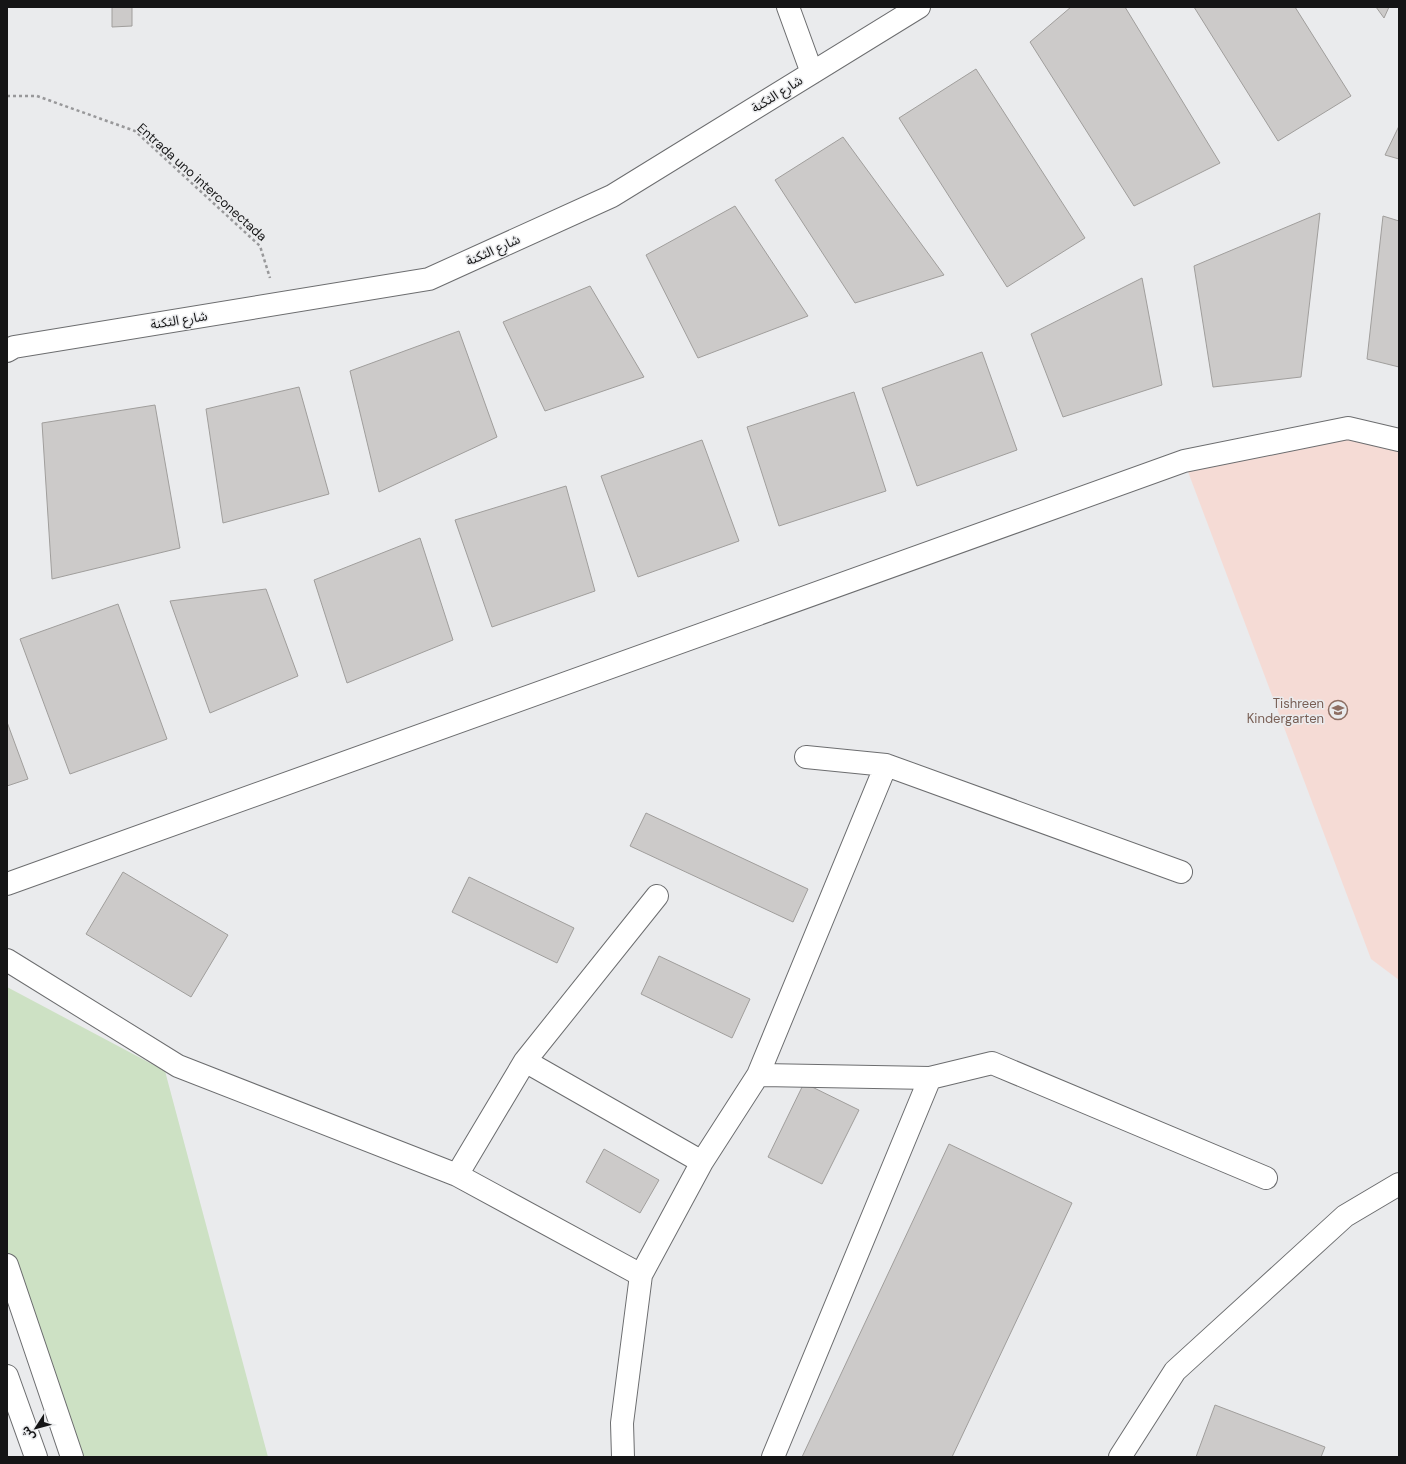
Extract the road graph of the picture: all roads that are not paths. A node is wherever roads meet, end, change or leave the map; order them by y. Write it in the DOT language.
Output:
graph roads {
  1 [pos="788,7"];
  2 [pos="919,7"];
  3 [pos="812,73"];
  4 [pos="9,347"];
  5 [pos="1399,440"];
  6 [pos="806,757"];
  7 [pos="886,765"];
  8 [pos="1181,872"];
  9 [pos="7,884"];
  10 [pos="657,896"];
  11 [pos="7,960"];
  12 [pos="526,1061"];
  13 [pos="758,1075"];
  14 [pos="930,1078"];
  15 [pos="702,1162"];
  16 [pos="457,1175"];
  17 [pos="1266,1178"];
  18 [pos="1399,1184"];
  19 [pos="7,1265"];
  20 [pos="641,1275"];
  21 [pos="7,1376"];
  22 [pos="33,1456"];
  23 [pos="72,1457"];
  24 [pos="623,1457"];
  25 [pos="774,1457"];
  26 [pos="1120,1457"];
  1 -- 3 [label="street"];
  2 -- 3 [label="street, شارع الثكنة"];
  3 -- 4 [label="street, شارع الثكنة"];
  5 -- 9 [label="street"];
  6 -- 7 [label="street"];
  7 -- 8 [label="street"];
  7 -- 13 [label="street"];
  10 -- 12 [label="street"];
  11 -- 16 [label="street"];
  12 -- 15 [label="street"];
  12 -- 16 [label="street"];
  13 -- 14 [label="street"];
  13 -- 15 [label="street"];
  14 -- 17 [label="street"];
  14 -- 25 [label="street"];
  15 -- 20 [label="street"];
  16 -- 20 [label="street"];
  18 -- 26 [label="street"];
  19 -- 23 [label="street"];
  20 -- 24 [label="street"];
  21 -- 22 [label="street"];
}
